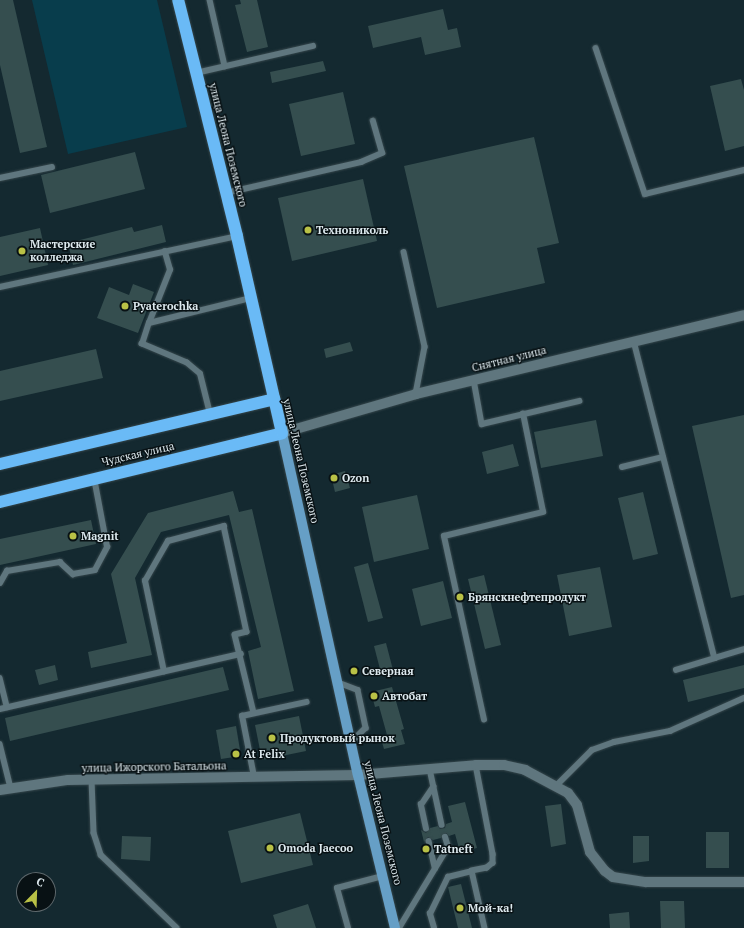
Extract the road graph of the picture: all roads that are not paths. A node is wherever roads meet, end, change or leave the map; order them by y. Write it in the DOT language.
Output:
graph roads {
  1 [pos="178,0"];
  2 [pos="210,0"];
  3 [pos="313,46"];
  4 [pos="596,48"];
  5 [pos="225,66"];
  6 [pos="196,73"];
  7 [pos="373,121"];
  8 [pos="52,167"];
  9 [pos="744,170"];
  10 [pos="0,178"];
  11 [pos="226,193"];
  12 [pos="237,236"];
  13 [pos="165,252"];
  14 [pos="404,252"];
  15 [pos="0,287"];
  16 [pos="252,298"];
  17 [pos="744,314"];
  18 [pos="149,323"];
  19 [pos="634,340"];
  20 [pos="474,380"];
  21 [pos="416,394"];
  22 [pos="274,399"];
  23 [pos="579,401"];
  24 [pos="210,414"];
  25 [pos="523,414"];
  26 [pos="282,433"];
  27 [pos="663,457"];
  28 [pos="0,464"];
  29 [pos="622,467"];
  30 [pos="94,478"];
  31 [pos="0,502"];
  32 [pos="0,583"];
  33 [pos="744,649"];
  34 [pos="241,654"];
  35 [pos="715,658"];
  36 [pos="676,670"];
  37 [pos="164,672"];
  38 [pos="0,678"];
  39 [pos="337,682"];
  40 [pos="744,698"];
  41 [pos="306,702"];
  42 [pos="7,707"];
  43 [pos="0,709"];
  44 [pos="254,713"];
  45 [pos="484,720"];
  46 [pos="0,744"];
  47 [pos="351,744"];
  48 [pos="476,765"];
  49 [pos="430,769"];
  50 [pos="358,775"];
  51 [pos="254,777"];
  52 [pos="92,780"];
  53 [pos="433,786"];
  54 [pos="557,786"];
  55 [pos="11,788"];
  56 [pos="0,790"];
  57 [pos="442,825"];
  58 [pos="426,829"];
  59 [pos="445,837"];
  60 [pos="429,841"];
  61 [pos="435,868"];
  62 [pos="472,871"];
  63 [pos="383,876"];
  64 [pos="744,882"];
  65 [pos="177,928"];
  66 [pos="348,928"];
  67 [pos="395,928"];
  68 [pos="399,928"];
  69 [pos="434,928"];
  70 [pos="485,928"];
  1 -- 6 [label="highway, улица Леона Поземского"];
  2 -- 5 [label="lane"];
  3 -- 5 [label="lane"];
  4 -- 9 [label="lane"];
  5 -- 6 [label="lane"];
  6 -- 11 [label="highway, улица Леона Поземского"];
  7 -- 11 [label="lane"];
  8 -- 10 [label="lane"];
  11 -- 12 [label="highway, улица Леона Поземского"];
  12 -- 13 [label="lane"];
  12 -- 16 [label="highway, улица Леона Поземского"];
  13 -- 15 [label="lane"];
  13 -- 18 [label="lane"];
  14 -- 21 [label="lane"];
  16 -- 18 [label="lane"];
  16 -- 22 [label="highway, улица Леона Поземского"];
  17 -- 19 [label="street, Снятная улица"];
  18 -- 24 [label="lane"];
  19 -- 20 [label="street, Снятная улица"];
  19 -- 27 [label="lane"];
  20 -- 21 [label="street, Снятная улица"];
  20 -- 25 [label="lane"];
  21 -- 26 [label="street, Снятная улица"];
  22 -- 24 [label="highway, Чудская улица"];
  22 -- 26 [label="highway, улица Леона Поземского"];
  23 -- 25 [label="lane"];
  24 -- 28 [label="highway, Чудская улица"];
  25 -- 45 [label="lane"];
  26 -- 30 [label="highway, Чудская улица"];
  26 -- 39 [label="main road, улица Леона Поземского"];
  27 -- 29 [label="lane"];
  27 -- 35 [label="lane"];
  30 -- 31 [label="highway, Чудская улица"];
  30 -- 32 [label="lane"];
  33 -- 35 [label="lane"];
  34 -- 37 [label="lane"];
  34 -- 37 [label="lane"];
  34 -- 44 [label="lane"];
  35 -- 36 [label="lane"];
  37 -- 42 [label="lane"];
  38 -- 42 [label="lane"];
  39 -- 47 [label="main road, улица Леона Поземского"];
  39 -- 47 [label="lane"];
  40 -- 54 [label="lane"];
  41 -- 44 [label="lane"];
  42 -- 43 [label="lane"];
  44 -- 51 [label="lane"];
  46 -- 55 [label="lane"];
  47 -- 50 [label="main road, улица Леона Поземского"];
  48 -- 49 [label="street, улица Ижорского Батальона"];
  48 -- 54 [label="street, улица Ижорского Батальона"];
  48 -- 62 [label="lane"];
  49 -- 50 [label="street, улица Ижорского Батальона"];
  49 -- 53 [label="lane"];
  50 -- 51 [label="street, улица Ижорского Батальона"];
  50 -- 63 [label="main road, улица Леона Поземского"];
  51 -- 52 [label="street, улица Ижорского Батальона"];
  52 -- 55 [label="street, улица Ижорского Батальона"];
  52 -- 65 [label="lane"];
  53 -- 57 [label="lane"];
  53 -- 58 [label="lane"];
  54 -- 64 [label="street, улица Ижорского Батальона"];
  55 -- 56 [label="street, улица Ижорского Батальона"];
  59 -- 61 [label="lane"];
  60 -- 61 [label="lane"];
  61 -- 68 [label="lane"];
  62 -- 69 [label="lane"];
  62 -- 70 [label="lane"];
  63 -- 66 [label="lane"];
  63 -- 67 [label="main road, улица Леона Поземского"];
}
